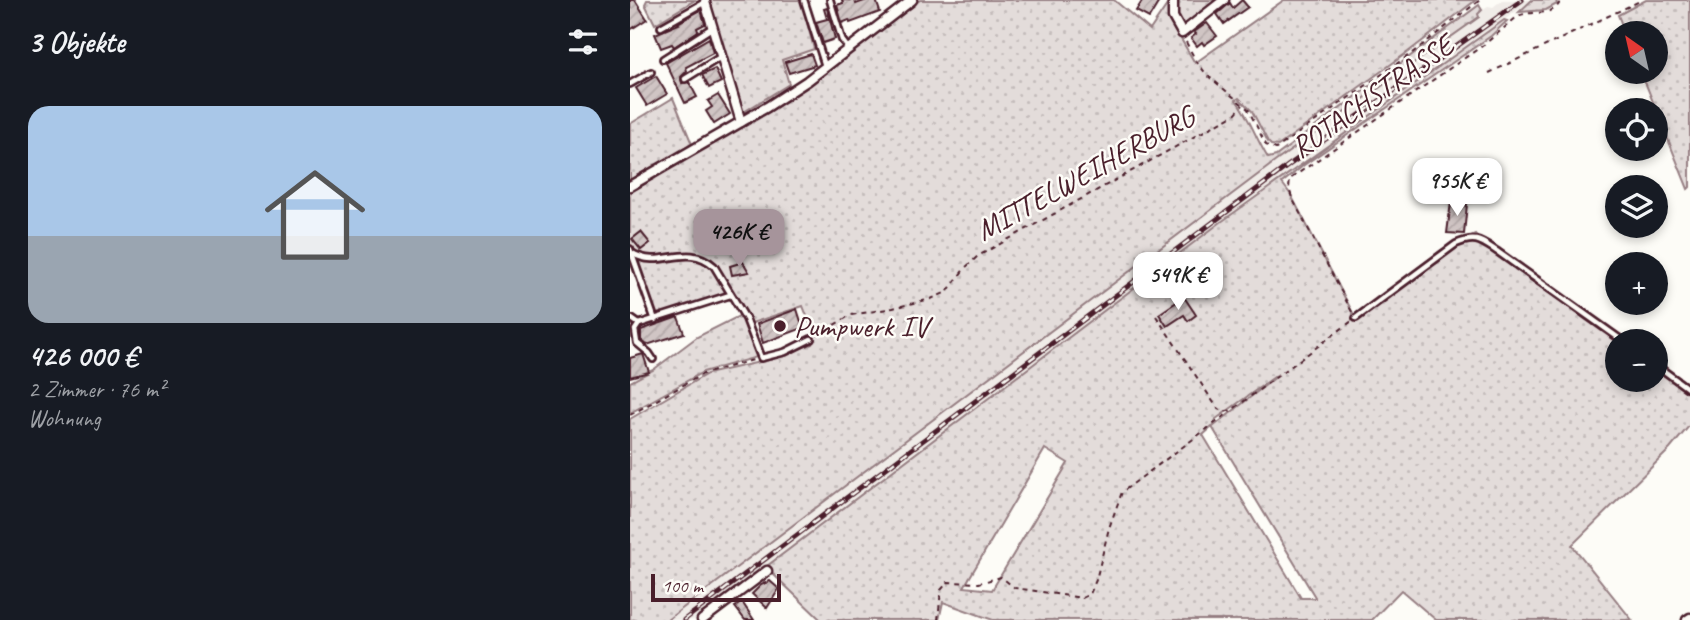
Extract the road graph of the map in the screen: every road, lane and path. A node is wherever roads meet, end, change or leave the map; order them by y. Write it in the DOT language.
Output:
graph roads {
  1 [pos="804,0"];
  2 [pos="830,0"];
  3 [pos="912,0"];
  4 [pos="1173,0"];
  5 [pos="1224,0"];
  6 [pos="1480,0"];
  7 [pos="1562,0"];
  8 [pos="1642,0"];
  9 [pos="705,2"];
  10 [pos="662,27"];
  11 [pos="714,27"];
  12 [pos="1182,33"];
  13 [pos="848,49"];
  14 [pos="723,55"];
  15 [pos="663,59"];
  16 [pos="825,66"];
  17 [pos="651,72"];
  18 [pos="1489,73"];
  19 [pos="685,79"];
  20 [pos="630,84"];
  21 [pos="1242,105"];
  22 [pos="741,122"];
  23 [pos="630,186"];
  24 [pos="631,253"];
  25 [pos="730,295"];
  26 [pos="1156,316"];
  27 [pos="1356,318"];
  28 [pos="632,319"];
  29 [pos="655,320"];
  30 [pos="639,324"];
  31 [pos="1606,329"];
  32 [pos="811,339"];
  33 [pos="761,358"];
  34 [pos="653,359"];
  35 [pos="1668,374"];
  36 [pos="1690,390"];
  37 [pos="1231,410"];
  38 [pos="630,415"];
  39 [pos="767,571"];
  40 [pos="702,620"];
  41 [pos="938,620"];
  1 -- 16 [label="lane"];
  2 -- 13 [label="lane"];
  3 -- 13 [label="street"];
  4 -- 12 [label="street"];
  5 -- 12 [label="street"];
  6 -- 21 [label="path"];
  7 -- 27 [label="path, ROTACHSTRASSE"];
  8 -- 18 [label="path"];
  9 -- 10 [label="lane"];
  9 -- 11 [label="street"];
  11 -- 14 [label="street"];
  11 -- 15 [label="lane"];
  12 -- 21 [label="path"];
  13 -- 16 [label="street"];
  14 -- 19 [label="lane"];
  14 -- 22 [label="street"];
  16 -- 22 [label="street"];
  17 -- 20 [label="lane"];
  21 -- 32 [label="path, MITTELWEIHERBURG"];
  22 -- 23 [label="street"];
  24 -- 25 [label="lane"];
  24 -- 29 [label="lane"];
  25 -- 29 [label="lane"];
  25 -- 33 [label="lane"];
  26 -- 37 [label="path"];
  27 -- 31 [label="lane"];
  27 -- 37 [label="path"];
  28 -- 30 [label="lane"];
  29 -- 30 [label="lane"];
  30 -- 34 [label="lane"];
  32 -- 33 [label="lane"];
  33 -- 38 [label="path"];
  35 -- 36 [label="lane"];
  37 -- 41 [label="path"];
  39 -- 40 [label="street"];
}
